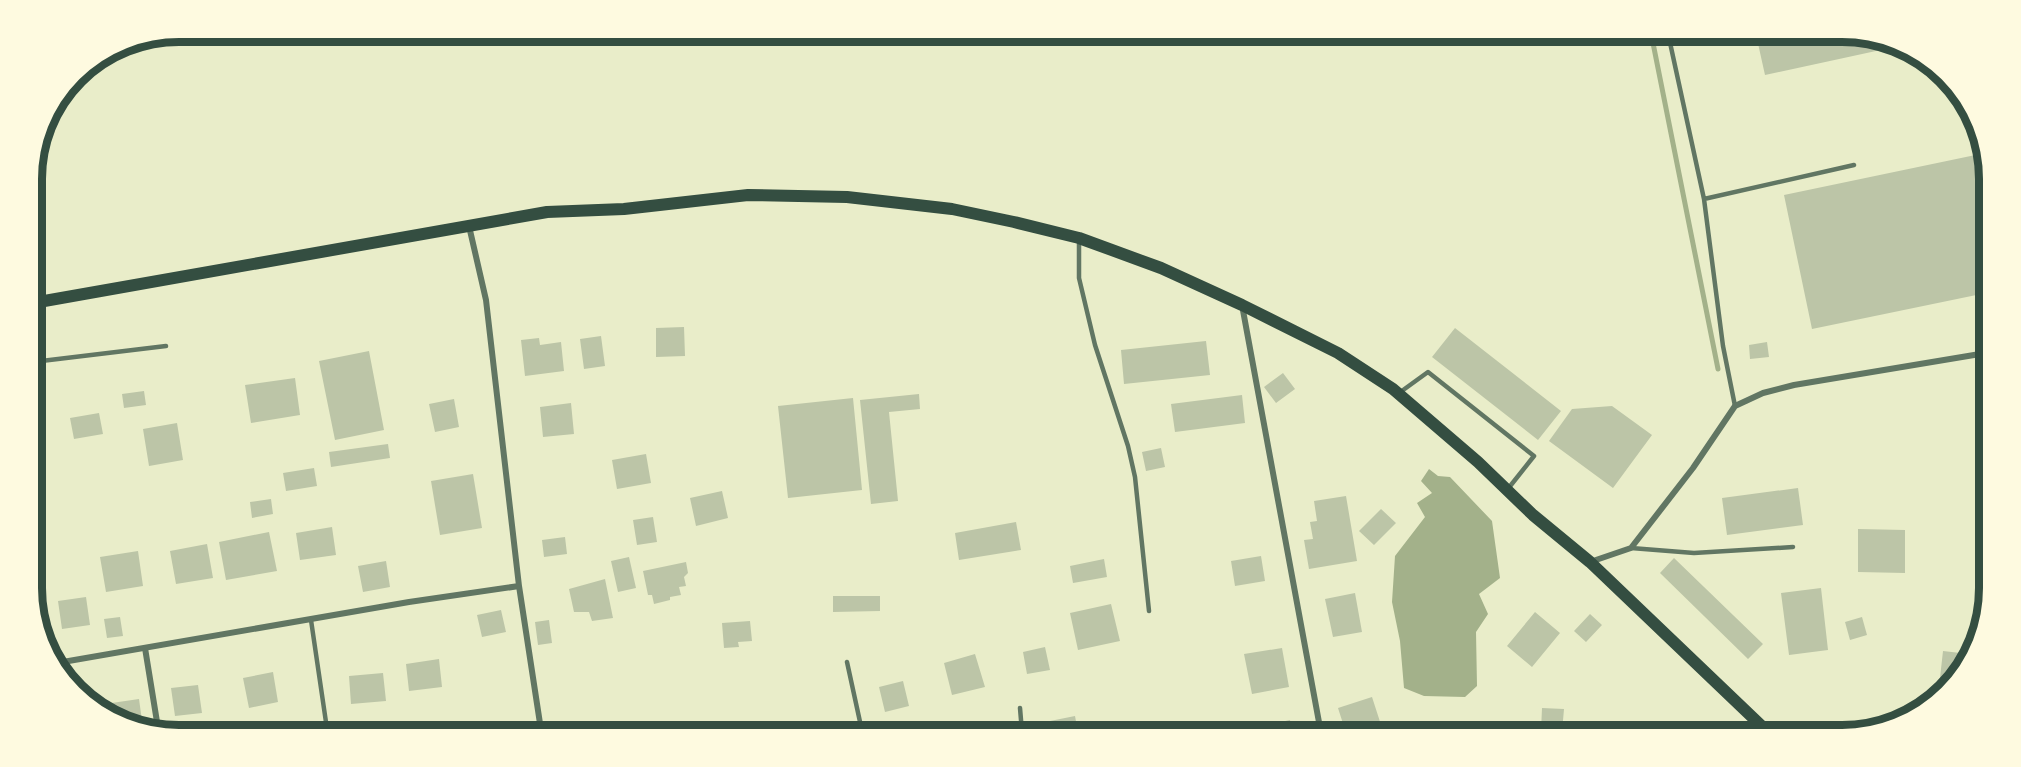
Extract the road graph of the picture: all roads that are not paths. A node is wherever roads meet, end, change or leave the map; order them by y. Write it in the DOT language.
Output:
graph roads {
  1 [pos="1670,42"];
  2 [pos="1854,165"];
  3 [pos="1704,199"];
  4 [pos="469,226"];
  5 [pos="1078,238"];
  6 [pos="42,301"];
  7 [pos="1242,305"];
  8 [pos="166,346"];
  9 [pos="1979,354"];
  10 [pos="42,361"];
  11 [pos="1398,394"];
  12 [pos="1735,406"];
  13 [pos="1508,490"];
  14 [pos="1792,547"];
  15 [pos="1631,548"];
  16 [pos="1590,562"];
  17 [pos="519,586"];
  18 [pos="1149,611"];
  19 [pos="311,620"];
  20 [pos="145,648"];
  21 [pos="64,662"];
  22 [pos="847,662"];
  23 [pos="1020,708"];
  24 [pos="157,723"];
  25 [pos="326,725"];
  26 [pos="540,725"];
  27 [pos="861,725"];
  28 [pos="1021,725"];
  29 [pos="1320,725"];
  30 [pos="1761,725"];
  1 -- 3 [label="lane"];
  2 -- 3 [label="lane"];
  3 -- 12 [label="lane"];
  4 -- 5 [label="main road"];
  4 -- 6 [label="main road"];
  4 -- 17 [label="street"];
  5 -- 7 [label="main road"];
  5 -- 18 [label="lane"];
  7 -- 11 [label="main road"];
  7 -- 29 [label="street"];
  8 -- 10 [label="lane"];
  9 -- 12 [label="street"];
  11 -- 13 [label="main road"];
  11 -- 13 [label="lane"];
  12 -- 15 [label="street"];
  13 -- 16 [label="main road"];
  14 -- 15 [label="lane"];
  15 -- 16 [label="street"];
  16 -- 30 [label="main road"];
  17 -- 19 [label="street"];
  17 -- 26 [label="street"];
  19 -- 20 [label="street"];
  19 -- 25 [label="lane"];
  20 -- 21 [label="street"];
  20 -- 24 [label="street"];
  22 -- 27 [label="lane"];
  23 -- 28 [label="lane"];
}
